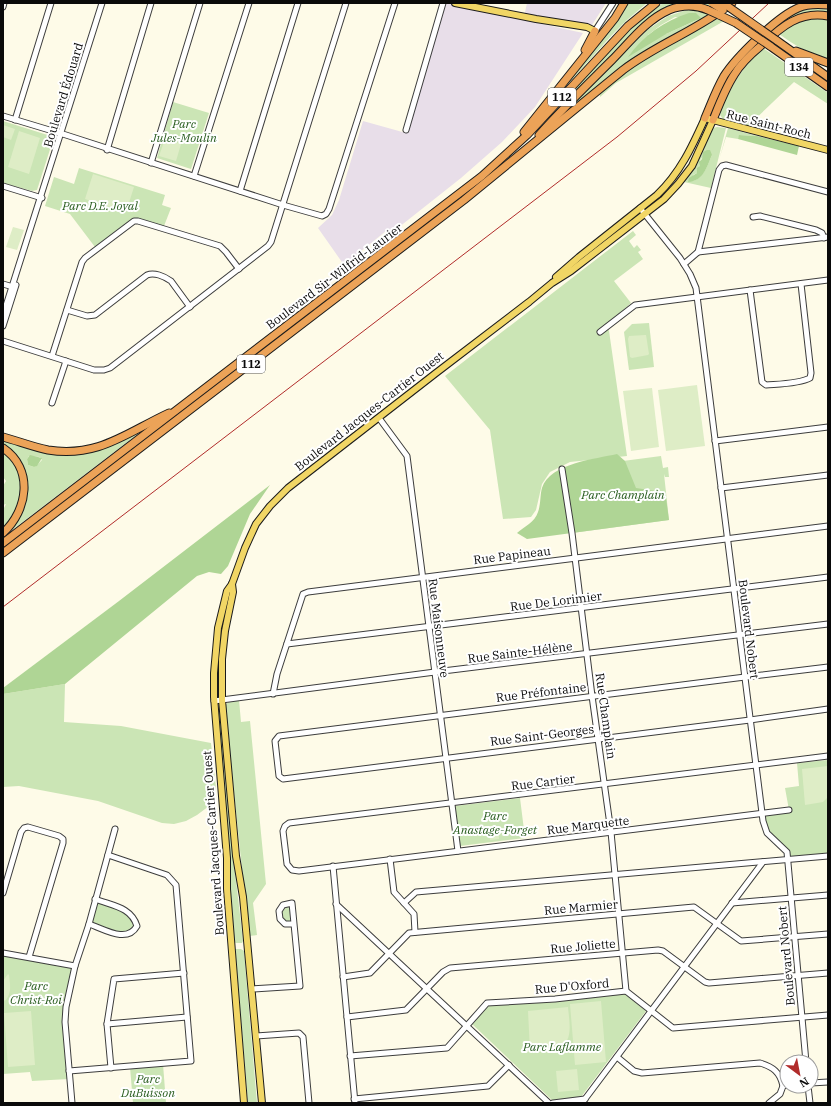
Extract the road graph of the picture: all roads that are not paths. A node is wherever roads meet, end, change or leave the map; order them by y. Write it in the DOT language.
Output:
graph roads {
  1 [pos="4,3"];
  2 [pos="51,3"];
  3 [pos="102,3"];
  4 [pos="151,3"];
  5 [pos="200,3"];
  6 [pos="249,3"];
  7 [pos="298,3"];
  8 [pos="346,3"];
  9 [pos="395,3"];
  10 [pos="443,3"];
  11 [pos="455,3"];
  12 [pos="613,3"];
  13 [pos="624,3"];
  14 [pos="656,3"];
  15 [pos="723,3"];
  16 [pos="732,3"];
  17 [pos="828,5"];
  18 [pos="481,6"];
  19 [pos="710,6"];
  20 [pos="3,7"];
  21 [pos="828,16"];
  22 [pos="595,31"];
  23 [pos="785,46"];
  24 [pos="584,56"];
  25 [pos="828,63"];
  26 [pos="828,77"];
  27 [pos="828,87"];
  28 [pos="3,116"];
  29 [pos="705,118"];
  30 [pos="15,120"];
  31 [pos="713,120"];
  32 [pos="406,130"];
  33 [pos="61,134"];
  34 [pos="107,150"];
  35 [pos="828,150"];
  36 [pos="524,151"];
  37 [pos="510,152"];
  38 [pos="151,163"];
  39 [pos="194,176"];
  40 [pos="3,186"];
  41 [pos="240,191"];
  42 [pos="828,192"];
  43 [pos="42,197"];
  44 [pos="283,205"];
  45 [pos="640,208"];
  46 [pos="644,214"];
  47 [pos="753,217"];
  48 [pos="826,237"];
  49 [pos="698,252"];
  50 [pos="684,264"];
  51 [pos="239,269"];
  52 [pos="828,280"];
  53 [pos="552,283"];
  54 [pos="3,284"];
  55 [pos="801,284"];
  56 [pos="13,287"];
  57 [pos="750,290"];
  58 [pos="698,297"];
  59 [pos="190,307"];
  60 [pos="67,310"];
  61 [pos="3,315"];
  62 [pos="3,326"];
  63 [pos="600,332"];
  64 [pos="3,341"];
  65 [pos="52,356"];
  66 [pos="66,361"];
  67 [pos="52,403"];
  68 [pos="182,406"];
  69 [pos="379,418"];
  70 [pos="828,426"];
  71 [pos="3,437"];
  72 [pos="715,441"];
  73 [pos="3,448"];
  74 [pos="562,469"];
  75 [pos="828,475"];
  76 [pos="721,488"];
  77 [pos="828,526"];
  78 [pos="3,533"];
  79 [pos="728,539"];
  80 [pos="3,543"];
  81 [pos="3,554"];
  82 [pos="575,557"];
  83 [pos="422,577"];
  84 [pos="828,577"];
  85 [pos="232,584"];
  86 [pos="734,589"];
  87 [pos="582,608"];
  88 [pos="828,624"];
  89 [pos="429,626"];
  90 [pos="739,635"];
  91 [pos="287,644"];
  92 [pos="587,654"];
  93 [pos="828,667"];
  94 [pos="435,672"];
  95 [pos="745,677"];
  96 [pos="273,694"];
  97 [pos="592,696"];
  98 [pos="222,700"];
  99 [pos="214,701"];
  100 [pos="828,709"];
  101 [pos="440,715"];
  102 [pos="750,720"];
  103 [pos="599,738"];
  104 [pos="828,756"];
  105 [pos="277,757"];
  106 [pos="446,758"];
  107 [pos="756,765"];
  108 [pos="605,784"];
  109 [pos="452,804"];
  110 [pos="789,810"];
  111 [pos="761,813"];
  112 [pos="115,829"];
  113 [pos="611,832"];
  114 [pos="285,849"];
  115 [pos="458,850"];
  116 [pos="108,855"];
  117 [pos="828,856"];
  118 [pos="390,859"];
  119 [pos="788,860"];
  120 [pos="762,862"];
  121 [pos="333,866"];
  122 [pos="616,875"];
  123 [pos="3,893"];
  124 [pos="828,895"];
  125 [pos="791,898"];
  126 [pos="96,900"];
  127 [pos="404,903"];
  128 [pos="732,903"];
  129 [pos="336,904"];
  130 [pos="619,914"];
  131 [pos="717,923"];
  132 [pos="89,924"];
  133 [pos="294,924"];
  134 [pos="415,932"];
  135 [pos="828,934"];
  136 [pos="795,937"];
  137 [pos="3,953"];
  138 [pos="622,953"];
  139 [pos="389,954"];
  140 [pos="29,957"];
  141 [pos="74,966"];
  142 [pos="684,967"];
  143 [pos="184,973"];
  144 [pos="828,973"];
  145 [pos="798,976"];
  146 [pos="343,977"];
  147 [pos="427,989"];
  148 [pos="252,990"];
  149 [pos="626,991"];
  150 [pos="651,1012"];
  151 [pos="828,1015"];
  152 [pos="347,1016"];
  153 [pos="187,1017"];
  154 [pos="802,1017"];
  155 [pos="108,1024"];
  156 [pos="466,1026"];
  157 [pos="256,1036"];
  158 [pos="805,1054"];
  159 [pos="350,1056"];
  160 [pos="616,1057"];
  161 [pos="509,1065"];
  162 [pos="111,1068"];
  163 [pos="69,1071"];
  164 [pos="779,1074"];
  165 [pos="780,1094"];
  166 [pos="354,1101"];
  167 [pos="583,1101"];
  168 [pos="72,1103"];
  169 [pos="244,1103"];
  170 [pos="262,1103"];
  171 [pos="309,1103"];
  172 [pos="549,1103"];
  173 [pos="553,1103"];
  174 [pos="769,1103"];
  1 -- 20 [label="street"];
  2 -- 30 [label="street"];
  3 -- 33 [label="street, Boulevard Édouard"];
  4 -- 34 [label="street"];
  5 -- 38 [label="street"];
  6 -- 39 [label="street"];
  7 -- 41 [label="street"];
  8 -- 44 [label="street"];
  9 -- 44 [label="street"];
  10 -- 32 [label="street"];
  11 -- 18 [label="main road"];
  12 -- 22 [label="street"];
  13 -- 24 [label="highway"];
  14 -- 37 [label="highway, Boulevard Sir-Wilfrid-Laurier / 112"];
  15 -- 23 [label="highway, 134, bridge"];
  16 -- 36 [label="highway"];
  17 -- 29 [label="highway"];
  18 -- 22 [label="main road"];
  19 -- 27 [label="highway, 134, bridge"];
  19 -- 36 [label="highway"];
  21 -- 31 [label="highway"];
  22 -- 24 [label="highway"];
  23 -- 25 [label="highway"];
  23 -- 26 [label="highway, 134"];
  24 -- 37 [label="highway"];
  28 -- 30 [label="street"];
  29 -- 31 [label="main road, Rue Saint-Roch"];
  29 -- 45 [label="main road, Boulevard Jacques-Cartier Ouest"];
  30 -- 33 [label="street"];
  31 -- 35 [label="main road, Rue Saint-Roch"];
  31 -- 46 [label="main road, Boulevard Jacques-Cartier Ouest"];
  33 -- 34 [label="street"];
  33 -- 43 [label="street, Boulevard Édouard"];
  34 -- 38 [label="street"];
  36 -- 81 [label="highway, Boulevard Sir-Wilfrid-Laurier / 112"];
  37 -- 68 [label="highway, Boulevard Sir-Wilfrid-Laurier / 112"];
  38 -- 39 [label="street"];
  39 -- 41 [label="street"];
  40 -- 43 [label="street"];
  41 -- 44 [label="street"];
  42 -- 49 [label="street"];
  43 -- 56 [label="street, Boulevard Édouard"];
  44 -- 51 [label="street"];
  45 -- 46 [label="street, Boulevard Nobert"];
  45 -- 53 [label="main road, Boulevard Jacques-Cartier Ouest"];
  46 -- 50 [label="street, Boulevard Nobert"];
  46 -- 53 [label="main road, Boulevard Jacques-Cartier Ouest"];
  47 -- 48 [label="street"];
  48 -- 49 [label="street"];
  49 -- 50 [label="street"];
  50 -- 58 [label="street, Boulevard Nobert"];
  51 -- 59 [label="street"];
  51 -- 60 [label="street"];
  52 -- 55 [label="street"];
  53 -- 69 [label="main road, Boulevard Jacques-Cartier Ouest"];
  54 -- 56 [label="street"];
  55 -- 57 [label="street"];
  55 -- 57 [label="street"];
  56 -- 61 [label="street, Boulevard Édouard"];
  56 -- 62 [label="street, Boulevard Édouard"];
  57 -- 58 [label="street"];
  58 -- 63 [label="street"];
  58 -- 72 [label="street, Boulevard Nobert"];
  59 -- 60 [label="street"];
  59 -- 66 [label="street"];
  60 -- 65 [label="street"];
  64 -- 65 [label="street"];
  65 -- 66 [label="street"];
  66 -- 67 [label="street"];
  68 -- 71 [label="highway"];
  68 -- 80 [label="highway, Boulevard Sir-Wilfrid-Laurier / 112"];
  69 -- 83 [label="street, Rue Maisonneuve"];
  69 -- 85 [label="main road, Boulevard Jacques-Cartier Ouest"];
  70 -- 72 [label="street"];
  72 -- 76 [label="street, Boulevard Nobert"];
  73 -- 78 [label="highway"];
  74 -- 82 [label="street, Rue Champlain"];
  75 -- 76 [label="street"];
  76 -- 79 [label="street, Boulevard Nobert"];
  77 -- 79 [label="street, Rue Papineau"];
  79 -- 82 [label="street, Rue Papineau"];
  79 -- 86 [label="street, Boulevard Nobert"];
  82 -- 83 [label="street, Rue Papineau"];
  82 -- 87 [label="street, Rue Champlain"];
  83 -- 89 [label="street, Rue Maisonneuve"];
  83 -- 91 [label="street, Rue Papineau"];
  84 -- 86 [label="street, Rue De Lorimier"];
  85 -- 98 [label="main road, Boulevard Jacques-Cartier Ouest"];
  85 -- 99 [label="main road, Boulevard Jacques-Cartier Ouest"];
  86 -- 87 [label="street, Rue De Lorimier"];
  86 -- 90 [label="street, Boulevard Nobert"];
  87 -- 89 [label="street, Rue De Lorimier"];
  87 -- 92 [label="street, Rue Champlain"];
  88 -- 90 [label="street, Rue Sainte-Hélène"];
  89 -- 91 [label="street, Rue De Lorimier"];
  89 -- 94 [label="street, Rue Maisonneuve"];
  90 -- 92 [label="street, Rue Sainte-Hélène"];
  90 -- 95 [label="street, Boulevard Nobert"];
  91 -- 96 [label="street, Rue Papineau"];
  92 -- 94 [label="street, Rue Sainte-Hélène"];
  92 -- 97 [label="street, Rue Champlain"];
  93 -- 95 [label="street, Rue Préfontaine"];
  94 -- 96 [label="street, Rue Sainte-Hélène"];
  94 -- 101 [label="street, Rue Maisonneuve"];
  95 -- 97 [label="street, Rue Préfontaine"];
  95 -- 102 [label="street, Boulevard Nobert"];
  96 -- 98 [label="street, Rue Sainte-Hélène"];
  97 -- 101 [label="street, Rue Préfontaine"];
  97 -- 103 [label="street, Rue Champlain"];
  98 -- 99 [label="street, Rue Sainte-Hélène"];
  98 -- 148 [label="main road, Boulevard Jacques-Cartier Ouest"];
  99 -- 169 [label="main road, Boulevard Jacques-Cartier Ouest"];
  100 -- 102 [label="street, Rue Saint-Georges"];
  101 -- 105 [label="street, Rue Préfontaine"];
  101 -- 106 [label="street, Rue Maisonneuve"];
  102 -- 103 [label="street, Rue Saint-Georges"];
  102 -- 107 [label="street, Boulevard Nobert"];
  103 -- 106 [label="street, Rue Saint-Georges"];
  103 -- 108 [label="street, Rue Champlain"];
  104 -- 107 [label="street, Rue Cartier"];
  105 -- 106 [label="street, Rue Saint-Georges"];
  106 -- 109 [label="street, Rue Maisonneuve"];
  107 -- 108 [label="street, Rue Cartier"];
  107 -- 111 [label="street, Boulevard Nobert"];
  108 -- 109 [label="street, Rue Cartier"];
  108 -- 113 [label="street, Rue Champlain"];
  109 -- 114 [label="street, Rue Cartier"];
  109 -- 115 [label="street, Rue Maisonneuve"];
  110 -- 111 [label="street, Rue Marquette"];
  111 -- 113 [label="street, Rue Marquette"];
  111 -- 119 [label="street, Boulevard Nobert"];
  112 -- 116 [label="street"];
  113 -- 115 [label="street, Rue Marquette"];
  113 -- 122 [label="street, Rue Champlain"];
  114 -- 121 [label="street, Rue Marquette"];
  115 -- 118 [label="street, Rue Marquette"];
  116 -- 126 [label="street"];
  116 -- 143 [label="street"];
  117 -- 119 [label="street"];
  118 -- 121 [label="street, Rue Marquette"];
  118 -- 127 [label="street"];
  119 -- 120 [label="street"];
  119 -- 125 [label="street, Boulevard Nobert"];
  120 -- 122 [label="street"];
  120 -- 128 [label="street"];
  121 -- 129 [label="street"];
  122 -- 127 [label="street"];
  122 -- 130 [label="street, Rue Champlain"];
  123 -- 140 [label="street"];
  124 -- 125 [label="street"];
  125 -- 128 [label="street"];
  125 -- 136 [label="street, Boulevard Nobert"];
  126 -- 132 [label="street"];
  126 -- 132 [label="street"];
  127 -- 134 [label="street"];
  128 -- 131 [label="street"];
  129 -- 139 [label="street"];
  129 -- 146 [label="street"];
  130 -- 131 [label="street, Rue Marmier"];
  130 -- 134 [label="street, Rue Marmier"];
  130 -- 138 [label="street, Rue Champlain"];
  131 -- 136 [label="street, Rue Marmier"];
  131 -- 142 [label="street"];
  132 -- 141 [label="street"];
  133 -- 148 [label="street"];
  134 -- 139 [label="street, Rue Marmier"];
  135 -- 136 [label="street, Rue Marmier"];
  136 -- 145 [label="street, Boulevard Nobert"];
  137 -- 140 [label="street"];
  138 -- 142 [label="street, Rue Joliette"];
  138 -- 147 [label="street, Rue Joliette"];
  138 -- 149 [label="street, Rue Champlain"];
  139 -- 146 [label="street, Rue Marmier"];
  139 -- 147 [label="street"];
  140 -- 141 [label="street"];
  141 -- 163 [label="street"];
  142 -- 145 [label="street, Rue Joliette"];
  142 -- 150 [label="street"];
  143 -- 153 [label="street"];
  143 -- 155 [label="street"];
  144 -- 145 [label="street, Rue Joliette"];
  145 -- 154 [label="street, Boulevard Nobert"];
  146 -- 152 [label="street"];
  147 -- 152 [label="street, Rue Joliette"];
  147 -- 156 [label="street"];
  148 -- 157 [label="main road, Boulevard Jacques-Cartier Ouest"];
  149 -- 150 [label="street, Rue D'Oxford"];
  149 -- 156 [label="street, Rue D'Oxford"];
  150 -- 154 [label="street, Rue D'Oxford"];
  150 -- 160 [label="street"];
  151 -- 154 [label="street, Rue D'Oxford"];
  152 -- 159 [label="street"];
  153 -- 155 [label="street"];
  153 -- 162 [label="street"];
  154 -- 158 [label="street, Boulevard Nobert"];
  155 -- 162 [label="street"];
  156 -- 159 [label="street, Rue D'Oxford"];
  156 -- 161 [label="street"];
  157 -- 170 [label="main road, Boulevard Jacques-Cartier Ouest"];
  157 -- 171 [label="street"];
  159 -- 166 [label="street"];
  160 -- 164 [label="street"];
  160 -- 167 [label="street"];
  161 -- 166 [label="street"];
  161 -- 172 [label="street"];
  162 -- 163 [label="street"];
  163 -- 168 [label="street"];
  165 -- 174 [label="street"];
  167 -- 173 [label="street"];
}
